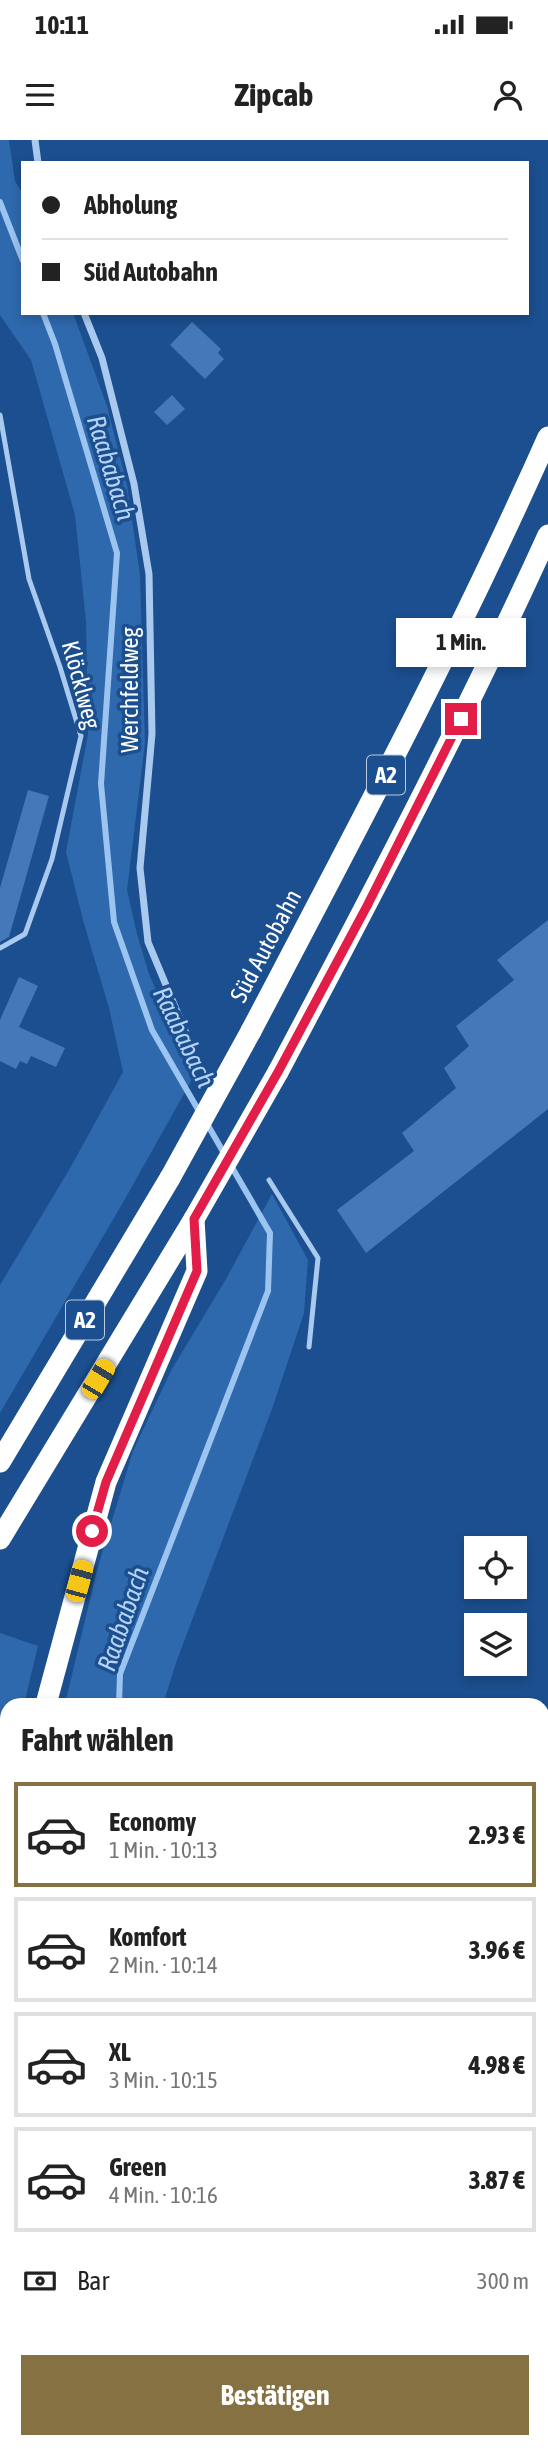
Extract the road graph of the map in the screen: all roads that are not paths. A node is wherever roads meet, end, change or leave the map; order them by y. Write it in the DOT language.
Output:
graph roads {
  1 [pos="35,140"];
  2 [pos="38,161"];
  3 [pos="85,315"];
  4 [pos="0,415"];
  5 [pos="548,437"];
  6 [pos="548,535"];
  7 [pos="0,947"];
  8 [pos="200,1064"];
  9 [pos="270,1180"];
  10 [pos="194,1219"];
  11 [pos="309,1347"];
  12 [pos="0,1462"];
  13 [pos="0,1539"];
  14 [pos="48,1698"];
  1 -- 2 [label="street"];
  3 -- 8 [label="street, Werchfeldweg"];
  4 -- 7 [label="lane, Klöcklweg"];
  5 -- 12 [label="highway, Süd Autobahn / A2, bridge"];
  6 -- 10 [label="highway, A2, bridge"];
  9 -- 11 [label="lane"];
  10 -- 13 [label="highway, A2"];
  10 -- 14 [label="highway"];
}
